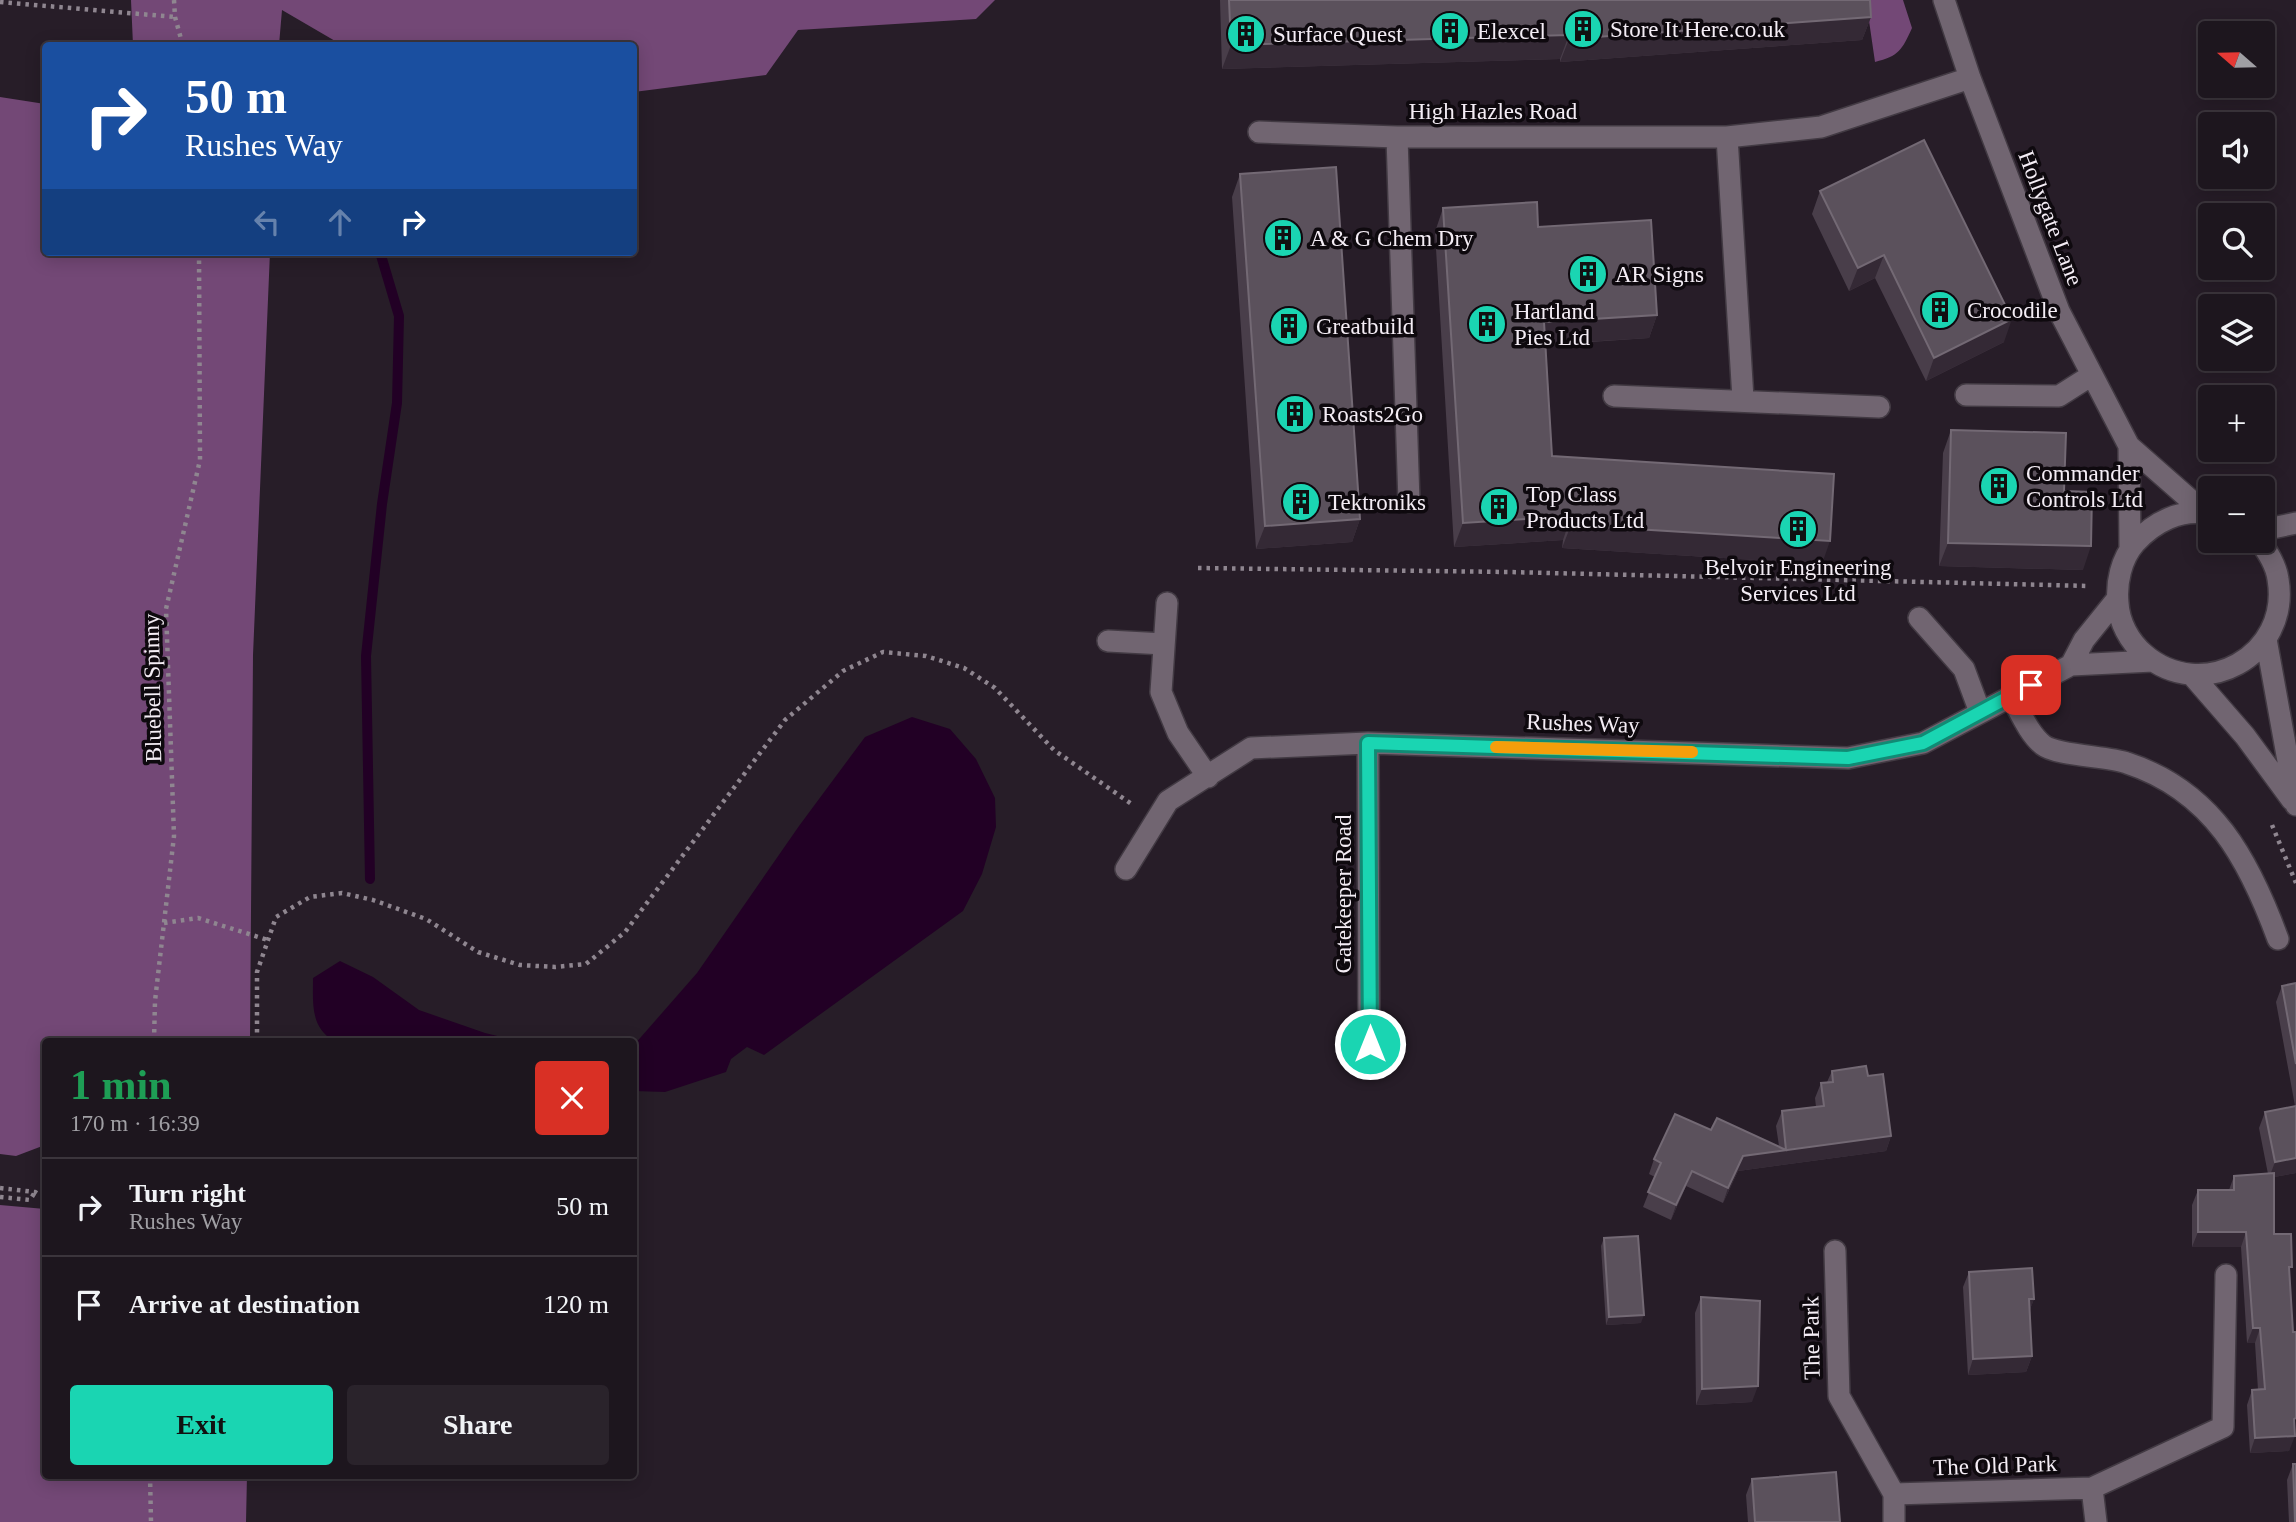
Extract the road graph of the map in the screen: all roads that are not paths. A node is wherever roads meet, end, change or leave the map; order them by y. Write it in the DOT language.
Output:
graph roads {
  1 [pos="1944,0"];
  2 [pos="1970,78"];
  3 [pos="1259,132"];
  4 [pos="1398,137"];
  5 [pos="1727,137"];
  6 [pos="2092,374"];
  7 [pos="1966,395"];
  8 [pos="1614,396"];
  9 [pos="1743,399"];
  10 [pos="1879,407"];
  11 [pos="2129,446"];
  12 [pos="1409,502"];
  13 [pos="2198,505"];
  14 [pos="2198,513"];
  15 [pos="2296,523"];
  16 [pos="2275,527"];
  17 [pos="2130,548"];
  18 [pos="2268,553"];
  19 [pos="2296,572"];
  20 [pos="2279,589"];
  21 [pos="2117,598"];
  22 [pos="1167,603"];
  23 [pos="1919,618"];
  24 [pos="2266,639"];
  25 [pos="1108,641"];
  26 [pos="1164,644"];
  27 [pos="2153,662"];
  28 [pos="2071,664"];
  29 [pos="2192,675"];
  30 [pos="2011,696"];
  31 [pos="1980,712"];
  32 [pos="1368,743"];
  33 [pos="1208,776"];
  34 [pos="2296,805"];
  35 [pos="1126,869"];
  36 [pos="2278,939"];
  37 [pos="1370,1044"];
  38 [pos="1835,1251"];
  39 [pos="2226,1275"];
  40 [pos="2092,1488"];
  41 [pos="1894,1494"];
  42 [pos="1894,1522"];
  43 [pos="2096,1522"];
  1 -- 2 [label="street, Hollygate Lane"];
  2 -- 5 [label="street, High Hazles Road"];
  2 -- 6 [label="street, Hollygate Lane"];
  3 -- 4 [label="street, High Hazles Road"];
  4 -- 5 [label="street, High Hazles Road"];
  4 -- 12 [label="street"];
  5 -- 9 [label="street"];
  6 -- 7 [label="street"];
  6 -- 11 [label="street, Hollygate Lane"];
  8 -- 9 [label="street"];
  9 -- 10 [label="street"];
  11 -- 13 [label="street, Hollygate Lane"];
  11 -- 17 [label="street, Hollygate Lane"];
  14 -- 17 [label="street, Hollygate Lane"];
  15 -- 16 [label="street"];
  17 -- 21 [label="street, Hollygate Lane"];
  18 -- 20 [label="street, Hollygate Lane"];
  19 -- 20 [label="street"];
  20 -- 24 [label="street, Hollygate Lane"];
  21 -- 27 [label="street, Hollygate Lane"];
  21 -- 28 [label="street"];
  22 -- 26 [label="street"];
  23 -- 31 [label="street"];
  24 -- 29 [label="street, Hollygate Lane"];
  24 -- 34 [label="street, Hollygate Lane"];
  25 -- 26 [label="street"];
  26 -- 33 [label="street"];
  27 -- 28 [label="street"];
  27 -- 29 [label="street, Hollygate Lane"];
  28 -- 30 [label="street, Rushes Way"];
  29 -- 34 [label="street, Hollygate Lane"];
  30 -- 31 [label="street, Rushes Way"];
  30 -- 36 [label="street"];
  31 -- 32 [label="street, Rushes Way"];
  32 -- 33 [label="street, Rushes Way"];
  32 -- 37 [label="street, Gatekeeper Road"];
  33 -- 35 [label="street, Rushes Way"];
  38 -- 41 [label="street, The Park"];
  39 -- 40 [label="street"];
  40 -- 41 [label="street, The Old Park"];
  40 -- 43 [label="street"];
  41 -- 42 [label="street"];
}
